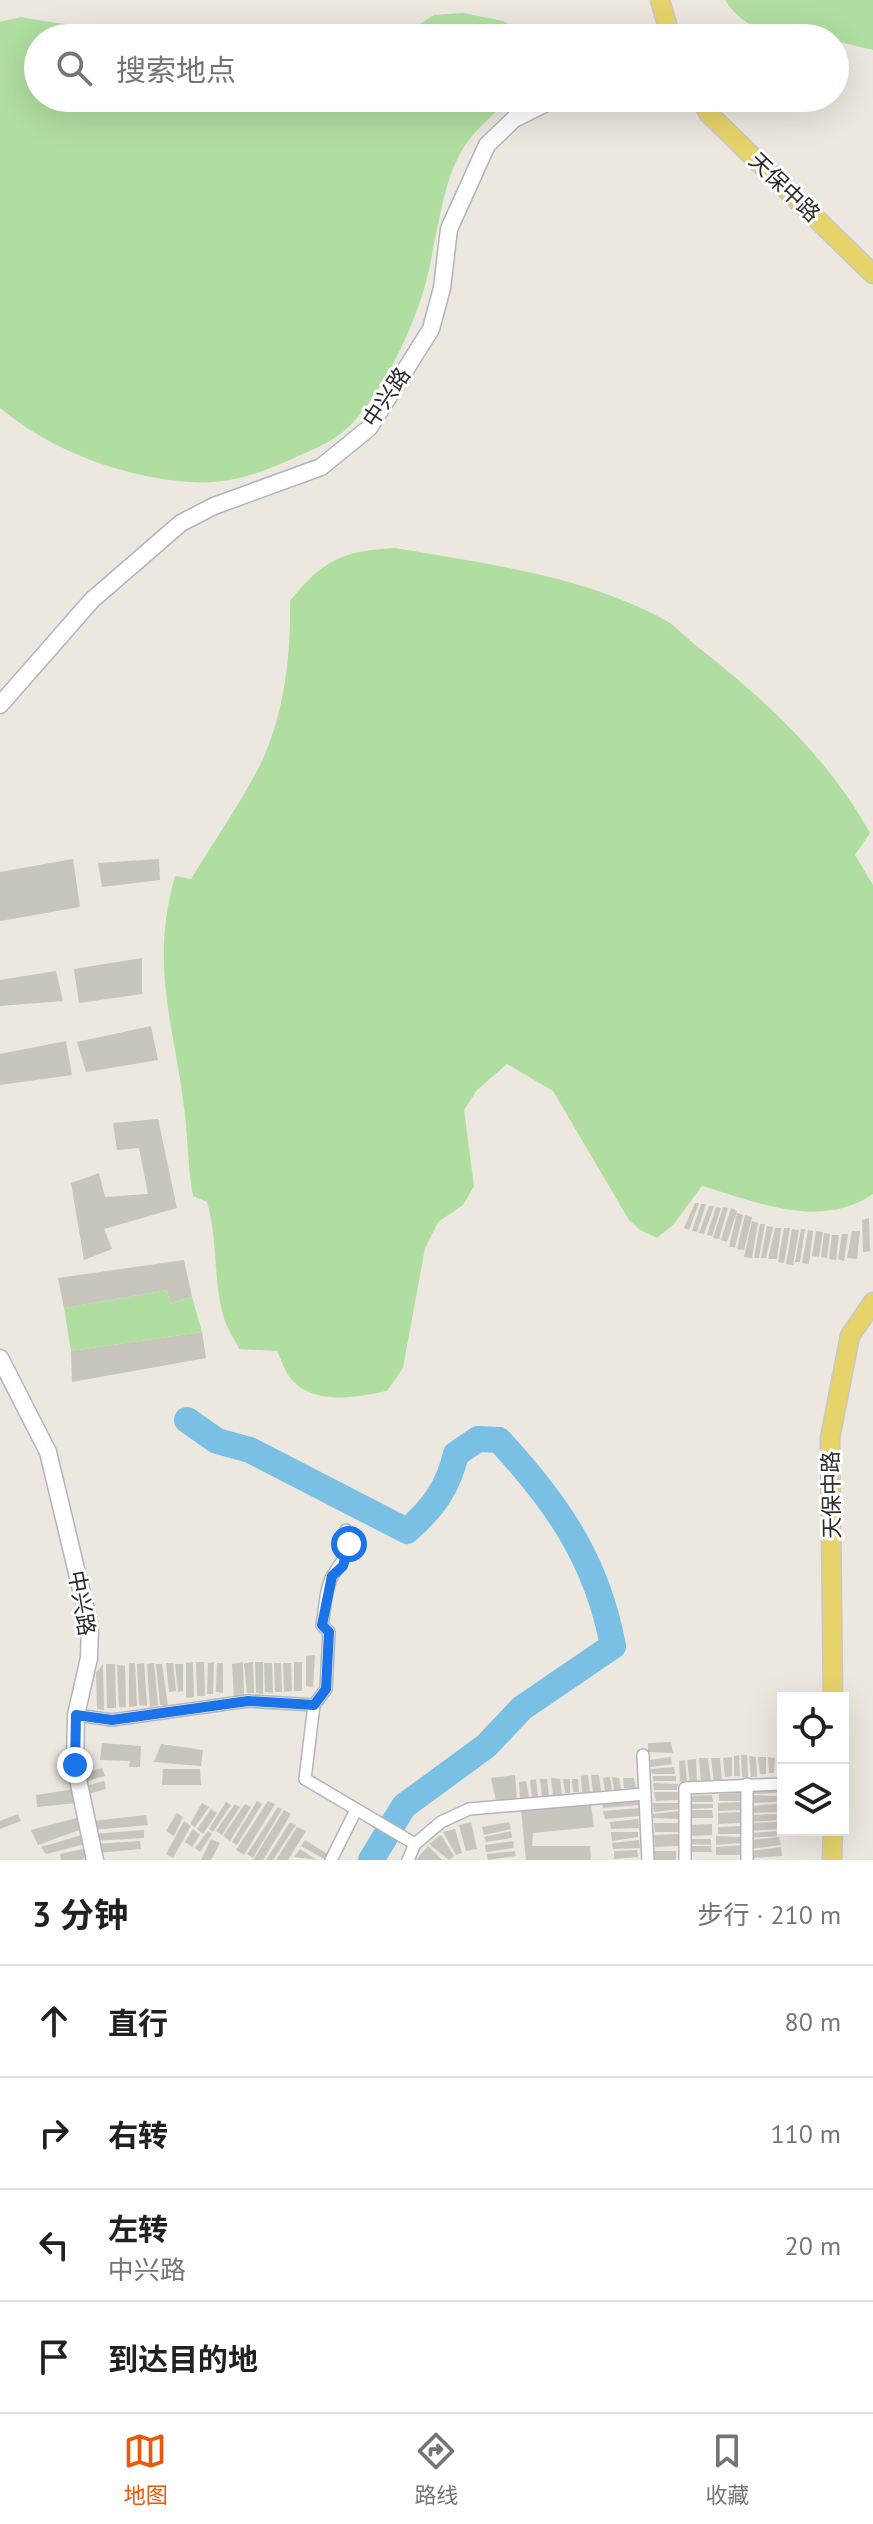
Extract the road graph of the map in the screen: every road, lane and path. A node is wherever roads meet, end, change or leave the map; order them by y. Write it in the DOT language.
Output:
graph roads {
  1 [pos="660,0"];
  2 [pos="667,24"];
  3 [pos="528,112"];
  4 [pos="708,112"];
  5 [pos="873,274"];
  6 [pos="0,705"];
  7 [pos="873,1302"];
  8 [pos="0,1358"];
  9 [pos="346,1530"];
  10 [pos="833,1692"];
  11 [pos="314,1705"];
  12 [pos="76,1715"];
  13 [pos="643,1755"];
  14 [pos="747,1784"];
  15 [pos="777,1784"];
  16 [pos="645,1794"];
  17 [pos="355,1812"];
  18 [pos="833,1836"];
  19 [pos="415,1844"];
  20 [pos="95,1860"];
  21 [pos="331,1860"];
  22 [pos="408,1860"];
  23 [pos="648,1860"];
  24 [pos="685,1860"];
  25 [pos="747,1860"];
  26 [pos="832,1860"];
  1 -- 2 [label="main road"];
  3 -- 6 [label="main road, 中兴路"];
  4 -- 5 [label="main road, 天保中路"];
  7 -- 10 [label="main road, 天保中路"];
  8 -- 12 [label="main road, 中兴路"];
  9 -- 11 [label="street"];
  11 -- 12 [label="street"];
  11 -- 17 [label="street"];
  12 -- 20 [label="main road, 中兴路"];
  13 -- 16 [label="street"];
  14 -- 15 [label="street"];
  14 -- 24 [label="street"];
  14 -- 25 [label="street"];
  16 -- 19 [label="street"];
  16 -- 23 [label="street"];
  17 -- 19 [label="street"];
  17 -- 21 [label="street"];
  18 -- 26 [label="main road"];
  19 -- 22 [label="street"];
}
